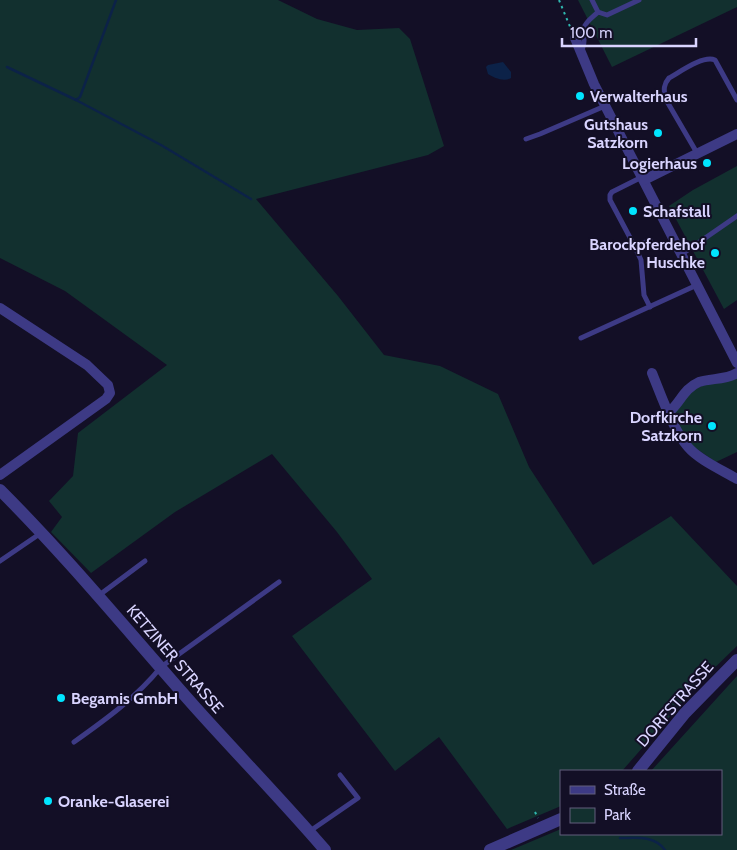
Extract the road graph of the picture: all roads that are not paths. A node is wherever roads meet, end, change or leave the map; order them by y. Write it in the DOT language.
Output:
graph roads {
  1 [pos="592,0"];
  2 [pos="639,0"];
  3 [pos="598,12"];
  4 [pos="575,38"];
  5 [pos="581,52"];
  6 [pos="737,100"];
  7 [pos="605,106"];
  8 [pos="737,134"];
  9 [pos="526,139"];
  10 [pos="698,153"];
  11 [pos="643,178"];
  12 [pos="737,216"];
  13 [pos="650,240"];
  14 [pos="635,247"];
  15 [pos="682,254"];
  16 [pos="698,285"];
  17 [pos="650,307"];
  18 [pos="0,308"];
  19 [pos="581,338"];
  20 [pos="737,363"];
  21 [pos="652,374"];
  22 [pos="737,374"];
  23 [pos="668,413"];
  24 [pos="0,475"];
  25 [pos="737,479"];
  26 [pos="0,490"];
  27 [pos="41,533"];
  28 [pos="0,561"];
  29 [pos="145,561"];
  30 [pos="279,582"];
  31 [pos="98,596"];
  32 [pos="737,660"];
  33 [pos="162,668"];
  34 [pos="74,742"];
  35 [pos="639,770"];
  36 [pos="340,775"];
  37 [pos="560,819"];
  38 [pos="310,831"];
  39 [pos="326,850"];
  40 [pos="490,850"];
  1 -- 3 [label="lane"];
  2 -- 3 [label="lane"];
  3 -- 5 [label="lane"];
  4 -- 5 [label="street"];
  5 -- 7 [label="street"];
  6 -- 10 [label="lane"];
  7 -- 9 [label="lane"];
  7 -- 11 [label="street"];
  8 -- 10 [label="street"];
  10 -- 11 [label="street"];
  11 -- 14 [label="lane"];
  11 -- 15 [label="street"];
  12 -- 15 [label="lane"];
  13 -- 14 [label="lane"];
  14 -- 17 [label="lane"];
  15 -- 16 [label="street"];
  16 -- 17 [label="lane"];
  16 -- 20 [label="street"];
  17 -- 19 [label="lane"];
  18 -- 24 [label="street"];
  21 -- 23 [label="street"];
  22 -- 23 [label="street"];
  23 -- 25 [label="street"];
  26 -- 27 [label="street, KETZINER STRASSE"];
  27 -- 28 [label="lane"];
  27 -- 31 [label="street, KETZINER STRASSE"];
  29 -- 31 [label="lane"];
  30 -- 33 [label="lane"];
  31 -- 33 [label="street, KETZINER STRASSE"];
  32 -- 35 [label="street, DORFSTRASSE"];
  33 -- 34 [label="lane"];
  33 -- 38 [label="street, KETZINER STRASSE"];
  36 -- 38 [label="lane"];
  37 -- 40 [label="street"];
  38 -- 39 [label="street, KETZINER STRASSE"];
}
